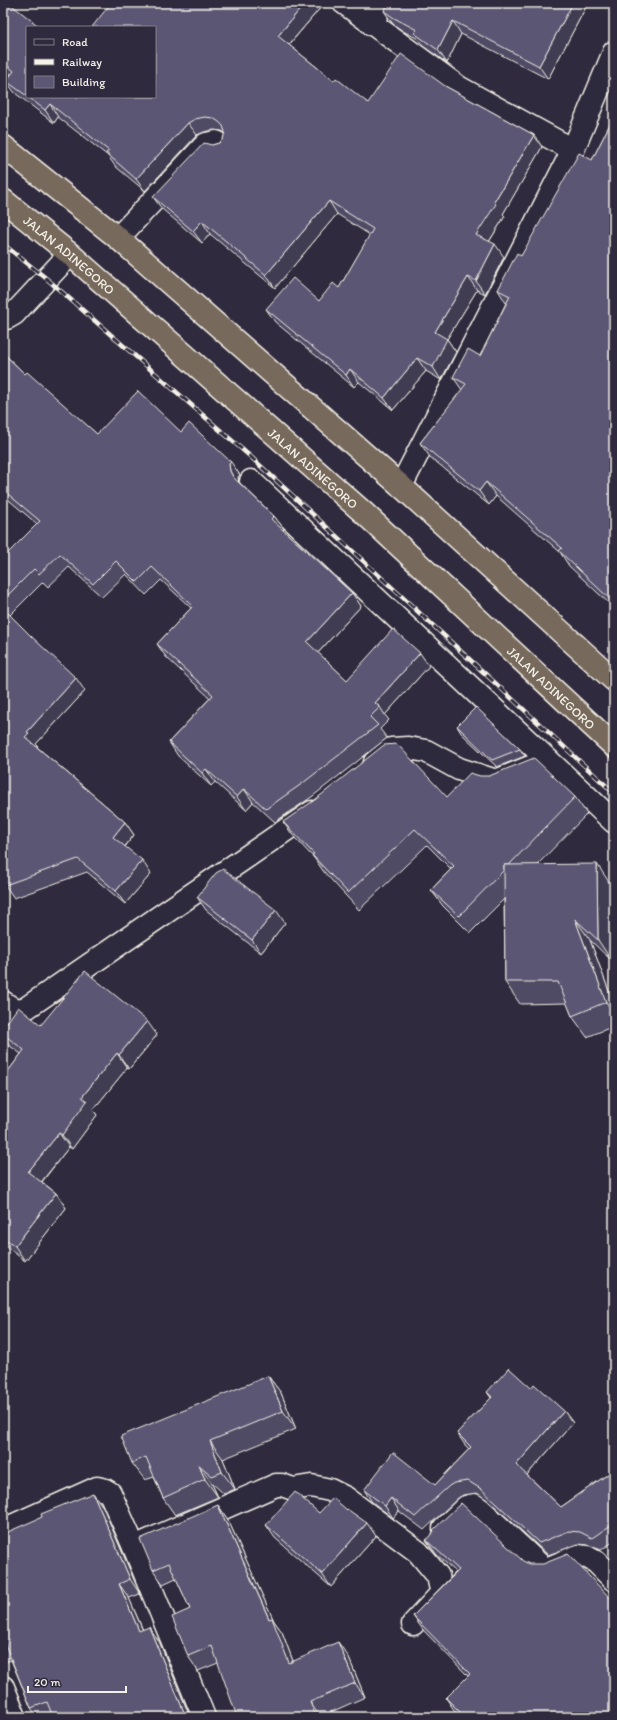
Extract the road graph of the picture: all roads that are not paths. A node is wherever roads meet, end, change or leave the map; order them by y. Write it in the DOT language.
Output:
graph roads {
  1 [pos="344,3"];
  2 [pos="382,3"];
  3 [pos="372,24"];
  4 [pos="614,52"];
  5 [pos="221,145"];
  6 [pos="3,146"];
  7 [pos="573,150"];
  8 [pos="3,200"];
  9 [pos="118,238"];
  10 [pos="70,254"];
  11 [pos="3,317"];
  12 [pos="251,481"];
  13 [pos="401,486"];
  14 [pos="614,680"];
  15 [pos="614,746"];
  16 [pos="548,760"];
  17 [pos="360,774"];
  18 [pos="326,801"];
  19 [pos="614,822"];
  20 [pos="11,1008"];
  21 [pos="3,1036"];
  22 [pos="3,1530"];
  23 [pos="134,1547"];
  24 [pos="418,1552"];
  25 [pos="614,1580"];
  26 [pos="413,1624"];
  27 [pos="3,1687"];
  28 [pos="15,1717"];
  29 [pos="204,1717"];
  1 -- 3 [label="street"];
  2 -- 3 [label="street"];
  3 -- 7 [label="street"];
  4 -- 7 [label="street"];
  5 -- 9 [label="street"];
  6 -- 9 [label="highway"];
  7 -- 13 [label="street"];
  8 -- 10 [label="highway, JALAN ADINEGORO"];
  9 -- 13 [label="highway"];
  10 -- 11 [label="street"];
  10 -- 15 [label="highway, JALAN ADINEGORO"];
  12 -- 16 [label="street"];
  13 -- 14 [label="highway"];
  16 -- 17 [label="street"];
  16 -- 19 [label="street"];
  18 -- 20 [label="street"];
  20 -- 21 [label="street"];
  22 -- 23 [label="street"];
  23 -- 24 [label="street"];
  23 -- 29 [label="street"];
  24 -- 25 [label="street"];
  24 -- 26 [label="street"];
  27 -- 28 [label="street"];
}
